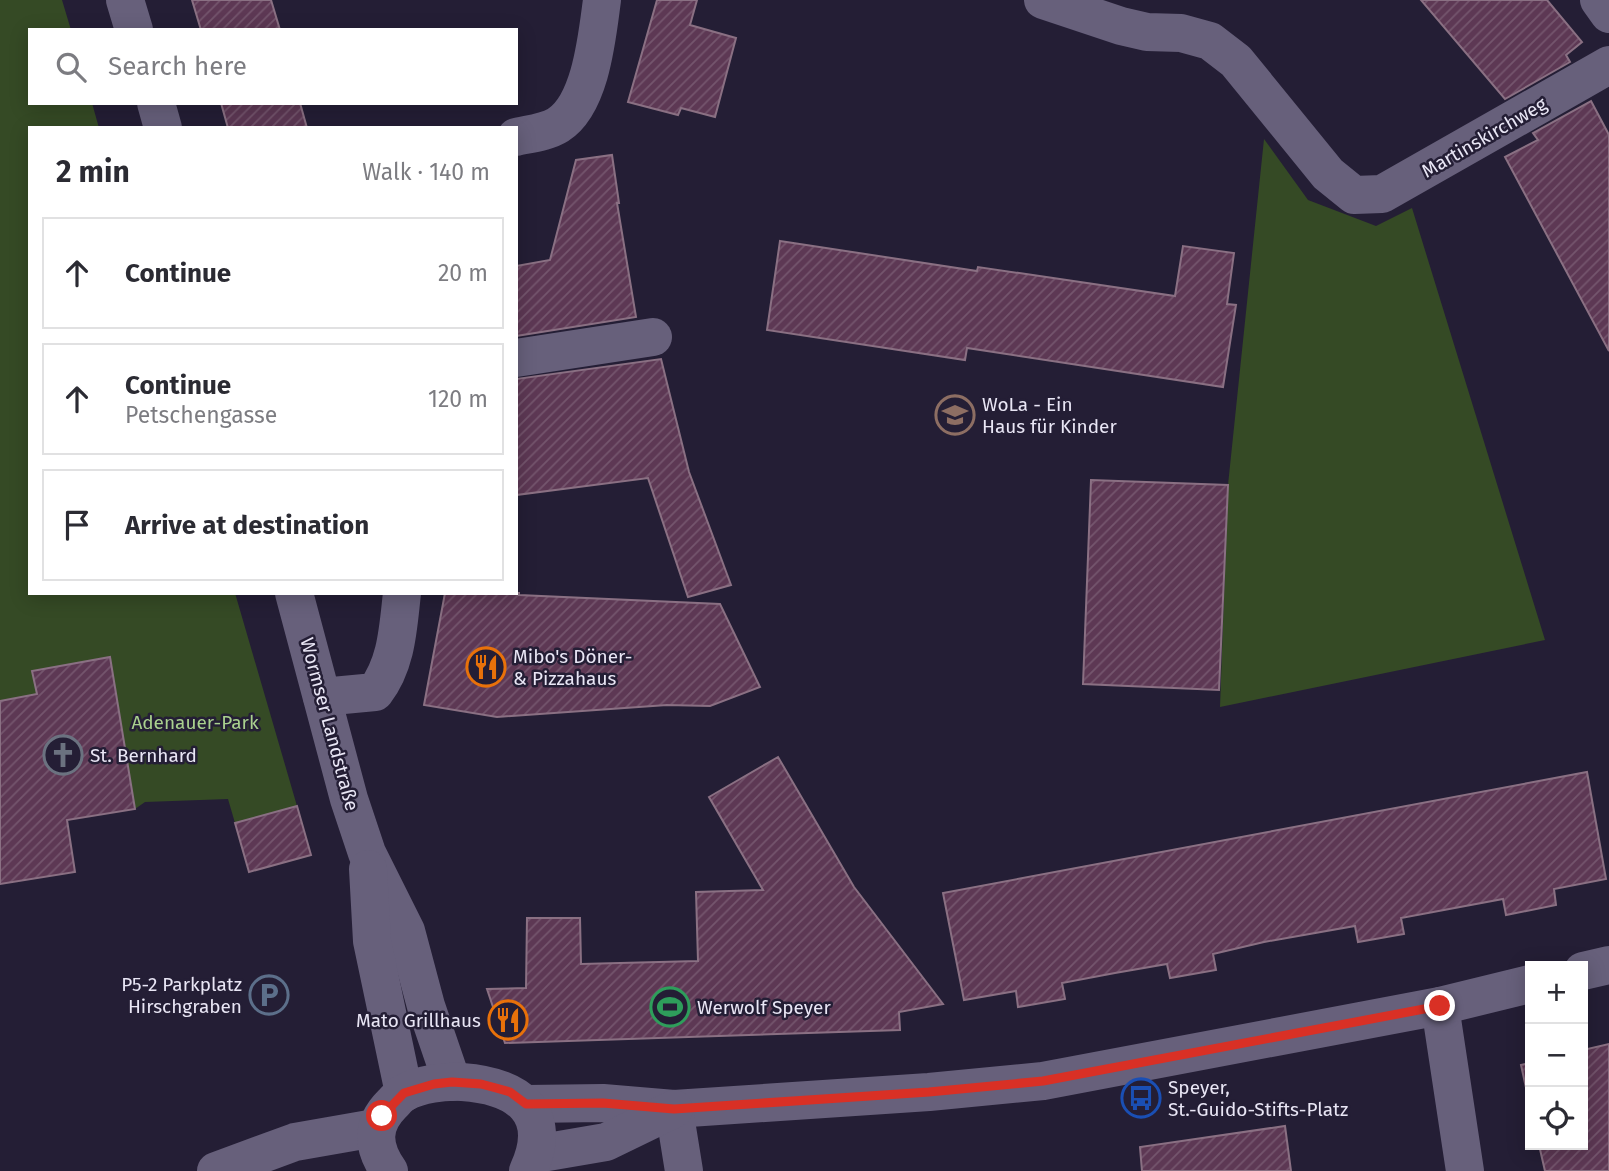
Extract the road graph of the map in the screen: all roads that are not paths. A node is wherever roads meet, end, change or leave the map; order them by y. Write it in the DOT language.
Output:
graph roads {
  1 [pos="125,0"];
  2 [pos="602,0"];
  3 [pos="1599,0"];
  4 [pos="1059,6"];
  5 [pos="1609,14"];
  6 [pos="133,28"];
  7 [pos="1609,65"];
  8 [pos="157,105"];
  9 [pos="162,126"];
  10 [pos="518,136"];
  11 [pos="653,337"];
  12 [pos="518,358"];
  13 [pos="296,595"];
  14 [pos="402,595"];
  15 [pos="322,697"];
  16 [pos="367,853"];
  17 [pos="1609,965"];
  18 [pos="1588,970"];
  19 [pos="1525,985"];
  20 [pos="1440,1006"];
  21 [pos="452,1082"];
  22 [pos="404,1093"];
  23 [pos="526,1104"];
  24 [pos="674,1109"];
  25 [pos="375,1128"];
  26 [pos="532,1163"];
  27 [pos="216,1171"];
  28 [pos="389,1171"];
  29 [pos="684,1171"];
  30 [pos="1465,1171"];
  1 -- 6 [label="street"];
  2 -- 10 [label="street"];
  3 -- 5 [label="street"];
  4 -- 7 [label="street, Martinskirchweg"];
  8 -- 9 [label="street"];
  11 -- 12 [label="street"];
  13 -- 15 [label="street, Wormser Landstraße"];
  14 -- 15 [label="street"];
  15 -- 16 [label="street, Wormser Landstraße"];
  16 -- 21 [label="street, Wormser Landstraße"];
  16 -- 22 [label="street, Wormser Landstraße"];
  17 -- 18 [label="street"];
  19 -- 20 [label="street"];
  20 -- 24 [label="street"];
  20 -- 30 [label="street"];
  21 -- 22 [label="street"];
  21 -- 23 [label="street"];
  22 -- 25 [label="street"];
  23 -- 24 [label="street"];
  23 -- 26 [label="street"];
  24 -- 26 [label="street"];
  24 -- 29 [label="street"];
  25 -- 27 [label="street"];
  25 -- 28 [label="street"];
}
